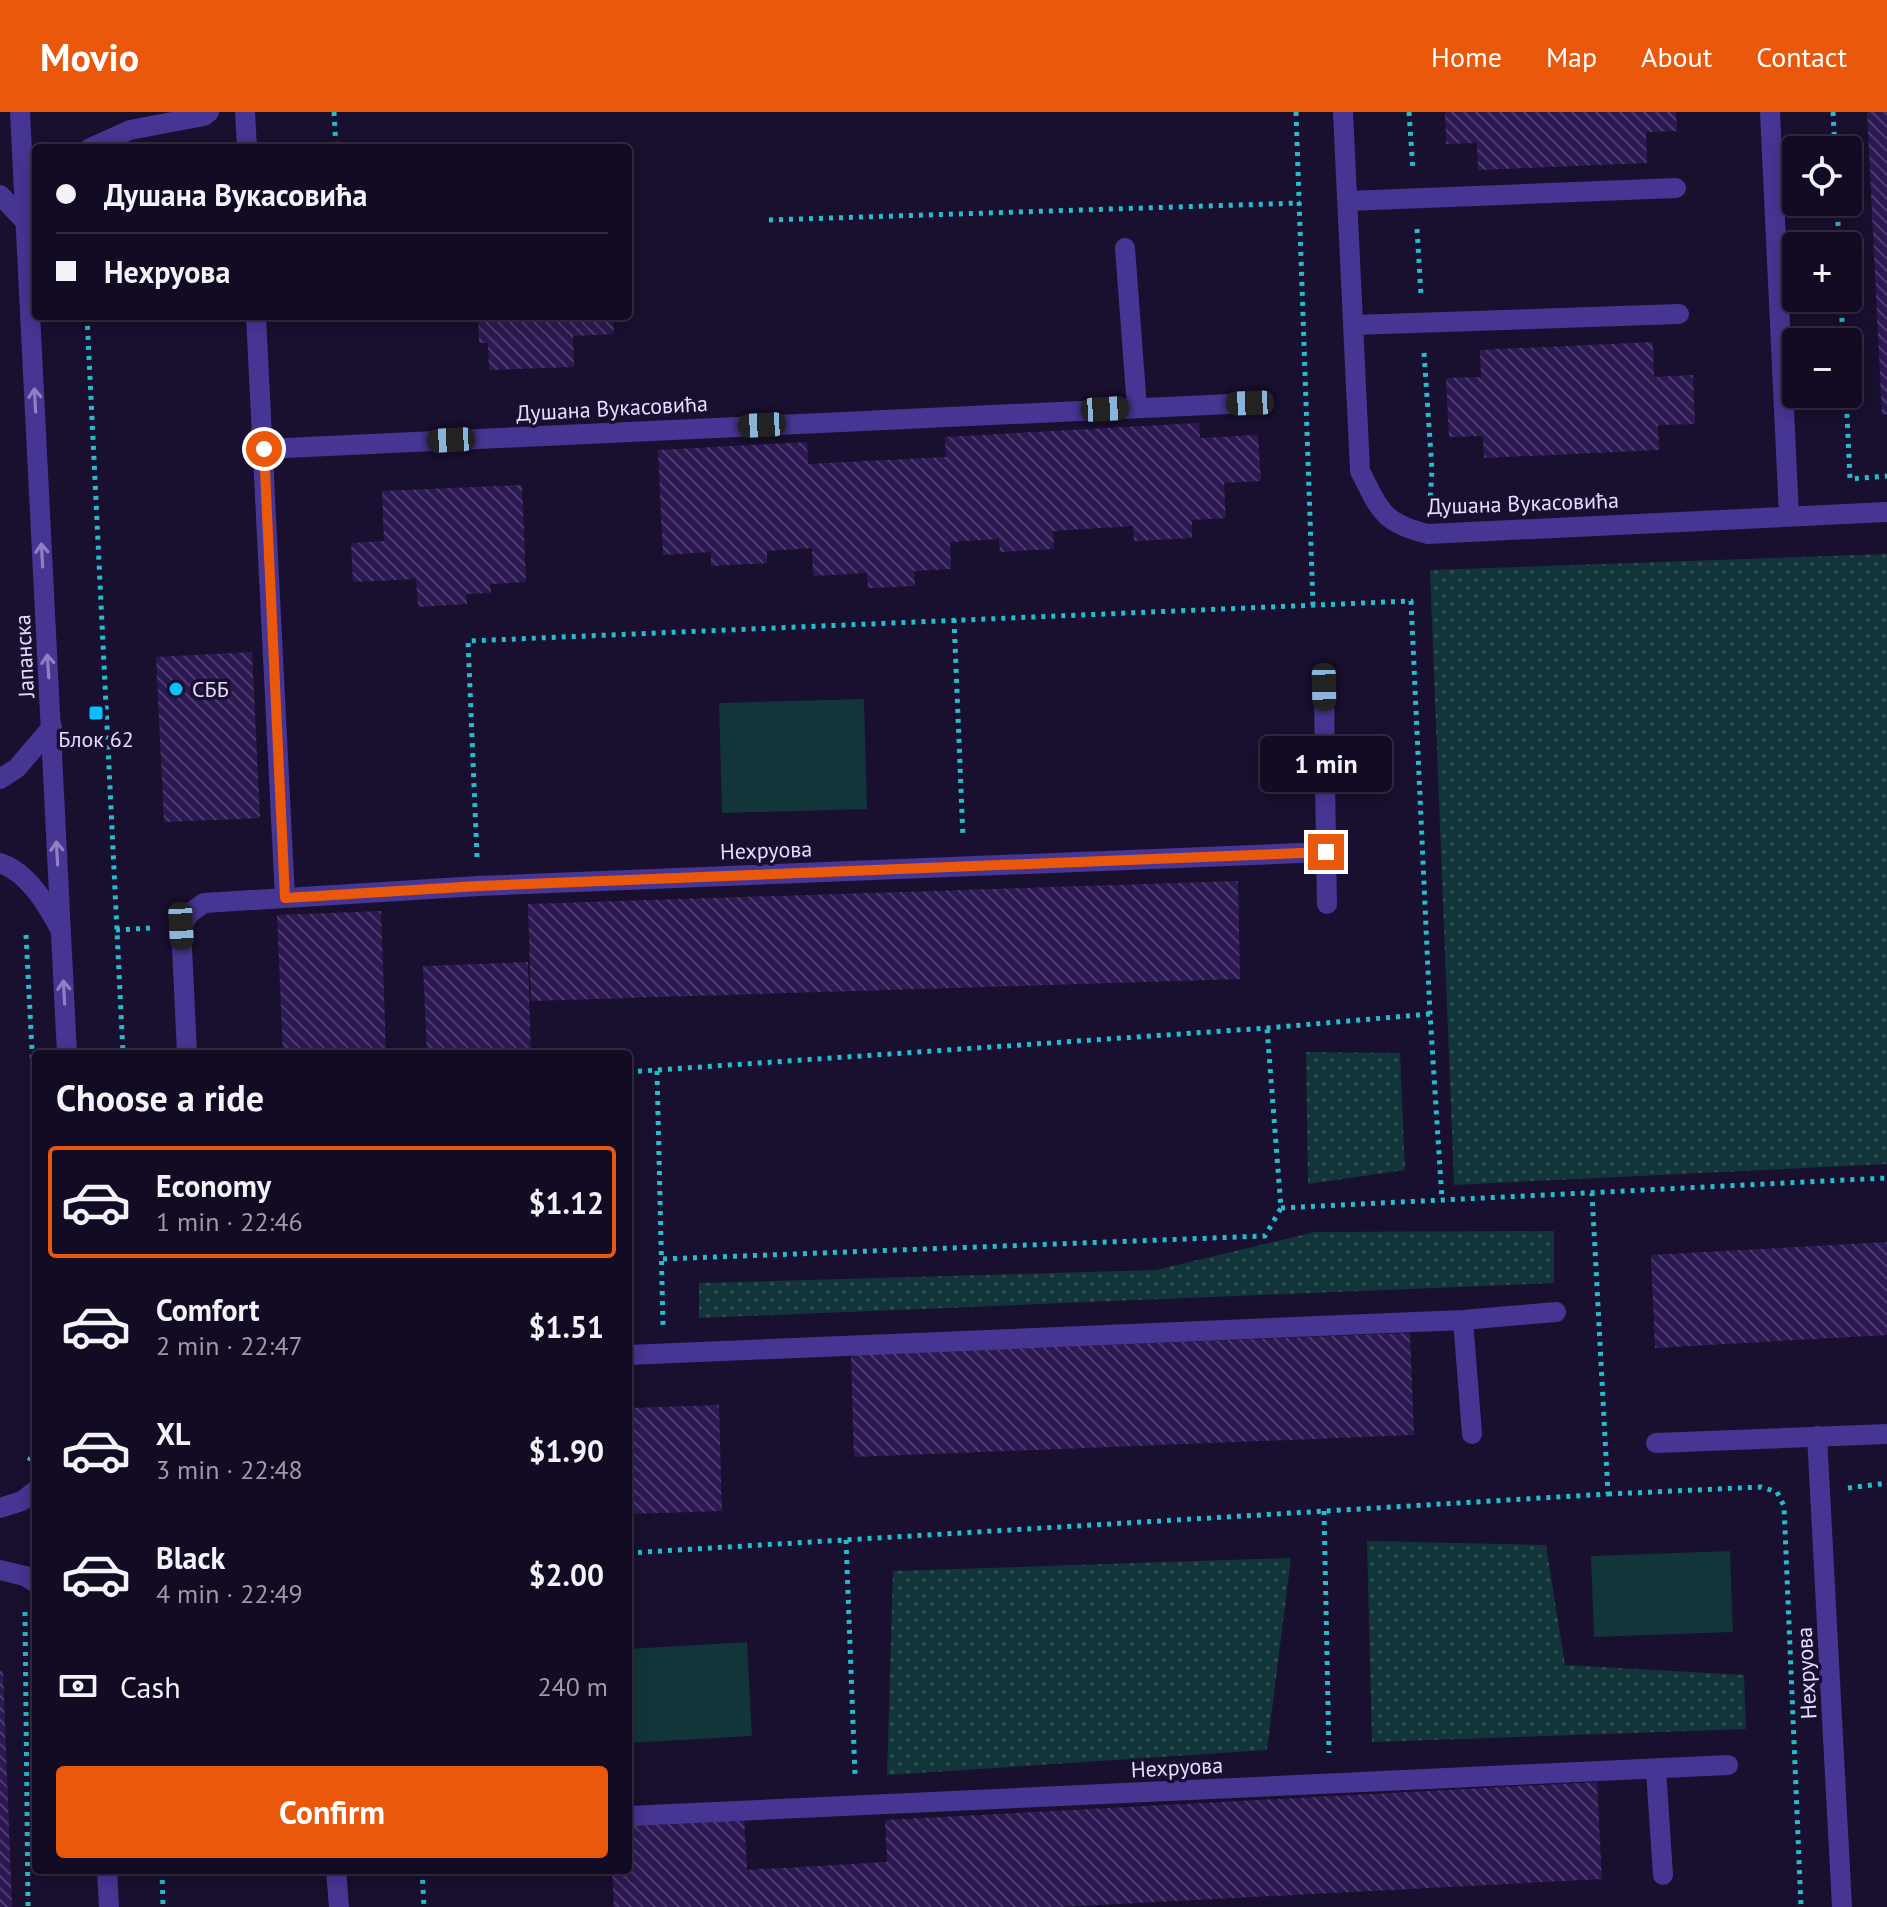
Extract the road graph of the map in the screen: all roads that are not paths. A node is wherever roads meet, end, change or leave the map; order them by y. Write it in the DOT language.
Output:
graph roads {
  1 [pos="20,112"];
  2 [pos="209,112"];
  3 [pos="245,112"];
  4 [pos="1343,112"];
  5 [pos="1770,112"];
  6 [pos="99,144"];
  7 [pos="247,144"];
  8 [pos="1676,188"];
  9 [pos="0,195"];
  10 [pos="1348,201"];
  11 [pos="31,213"];
  12 [pos="32,237"];
  13 [pos="1125,248"];
  14 [pos="1679,314"];
  15 [pos="35,320"];
  16 [pos="256,320"];
  17 [pos="1353,325"];
  18 [pos="1250,403"];
  19 [pos="1137,408"];
  20 [pos="264,449"];
  21 [pos="1887,512"];
  22 [pos="1789,516"];
  23 [pos="1324,687"];
  24 [pos="52,727"];
  25 [pos="0,779"];
  26 [pos="1326,852"];
  27 [pos="0,863"];
  28 [pos="285,898"];
  29 [pos="1327,904"];
  30 [pos="61,931"];
  31 [pos="67,1050"];
  32 [pos="187,1050"];
  33 [pos="1556,1312"];
  34 [pos="1463,1320"];
  35 [pos="632,1355"];
  36 [pos="1472,1434"];
  37 [pos="1887,1434"];
  38 [pos="1817,1436"];
  39 [pos="1656,1443"];
  40 [pos="32,1493"];
  41 [pos="0,1508"];
  42 [pos="0,1570"];
  43 [pos="32,1580"];
  44 [pos="1728,1765"];
  45 [pos="1656,1770"];
  46 [pos="632,1816"];
  47 [pos="107,1874"];
  48 [pos="336,1874"];
  49 [pos="1663,1875"];
  50 [pos="109,1907"];
  51 [pos="339,1907"];
  52 [pos="1842,1907"];
  1 -- 11 [label="street, Јапанска"];
  2 -- 6 [label="street"];
  3 -- 7 [label="street"];
  4 -- 10 [label="street, Душана Вукасовића"];
  5 -- 22 [label="street"];
  8 -- 10 [label="street"];
  9 -- 11 [label="street"];
  10 -- 17 [label="street, Душана Вукасовића"];
  12 -- 11 [label="street, Јапанска, one-way"];
  13 -- 19 [label="street"];
  14 -- 17 [label="street"];
  24 -- 15 [label="street, Јапанска, one-way"];
  16 -- 20 [label="street"];
  17 -- 22 [label="street, Душана Вукасовића"];
  18 -- 19 [label="street, Душана Вукасовића"];
  19 -- 20 [label="street, Душана Вукасовића"];
  20 -- 28 [label="street"];
  21 -- 22 [label="street, Душана Вукасовића"];
  23 -- 26 [label="street"];
  24 -- 25 [label="street"];
  30 -- 24 [label="street, Јапанска, one-way"];
  26 -- 28 [label="street, Нехруова"];
  26 -- 29 [label="street"];
  27 -- 30 [label="street"];
  28 -- 32 [label="street, Нехруова"];
  31 -- 30 [label="street, Јапанска, one-way"];
  33 -- 34 [label="street"];
  34 -- 35 [label="street"];
  34 -- 36 [label="street"];
  37 -- 38 [label="street"];
  38 -- 39 [label="street"];
  38 -- 52 [label="street, Нехруова"];
  40 -- 41 [label="street"];
  42 -- 43 [label="street"];
  44 -- 45 [label="street, Нехруова"];
  45 -- 46 [label="street, Нехруова"];
  45 -- 49 [label="street"];
  47 -- 50 [label="street"];
  48 -- 51 [label="street"];
}
